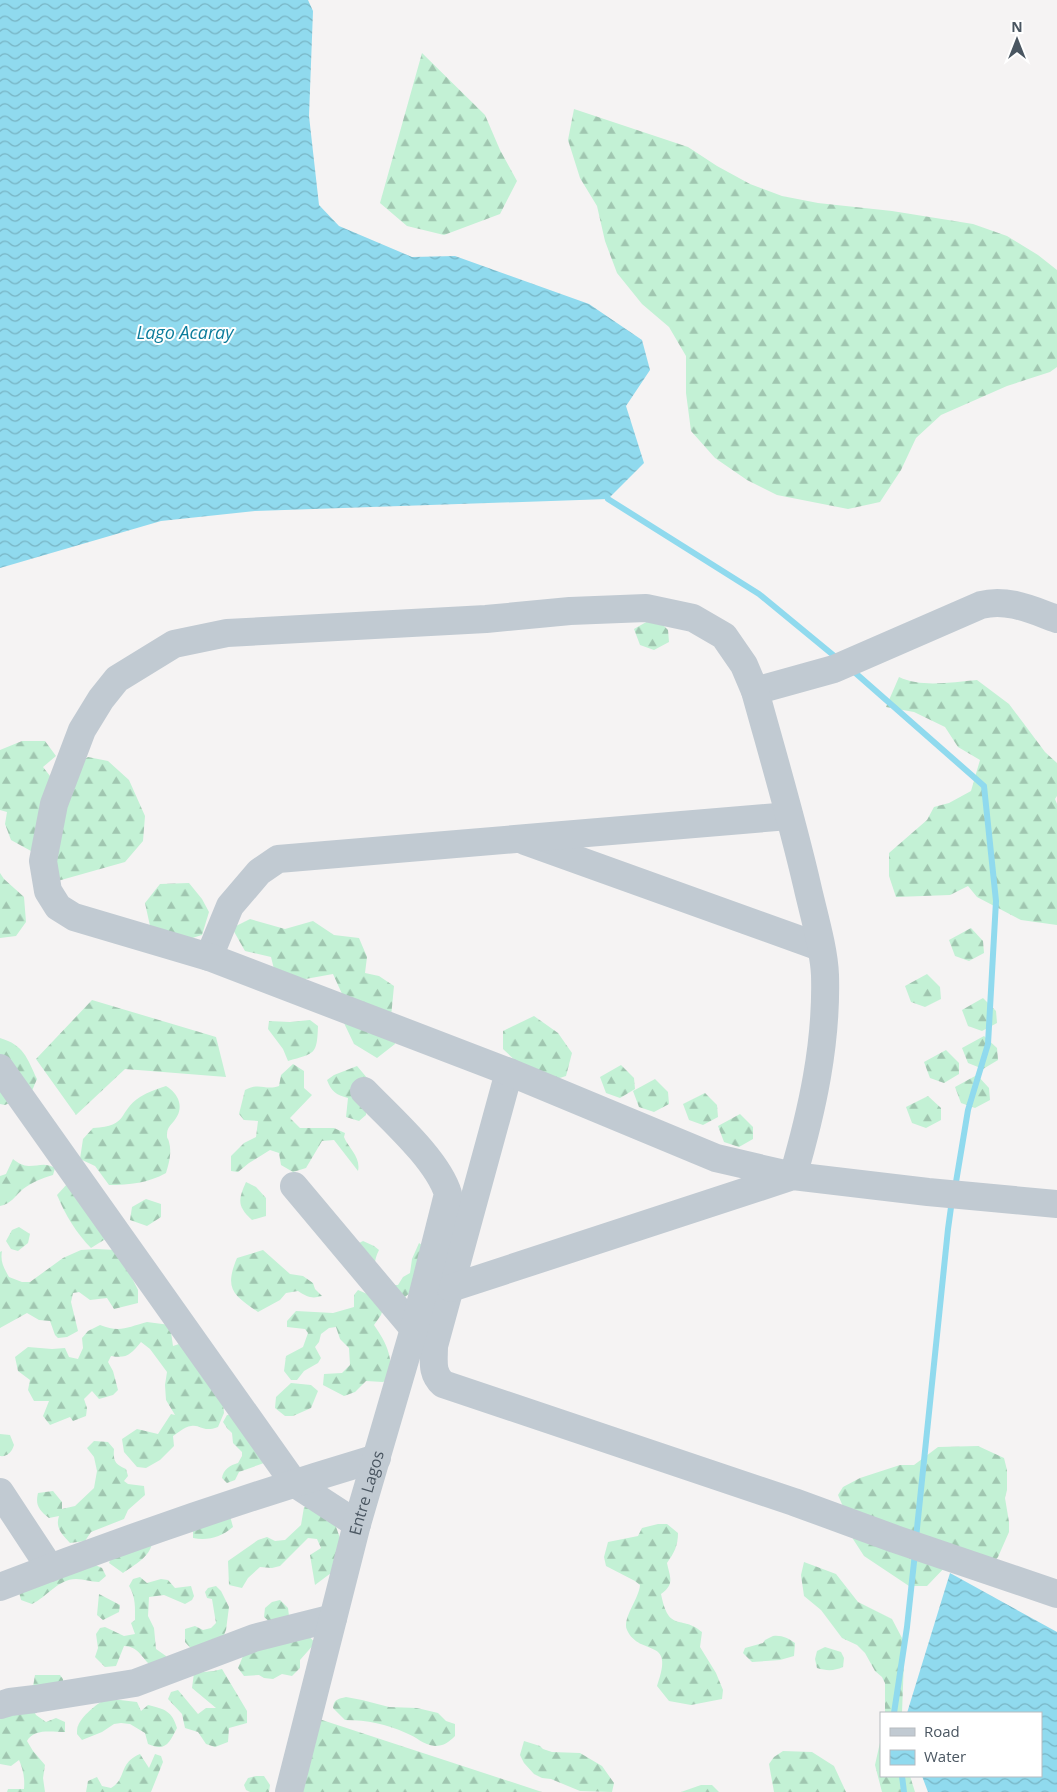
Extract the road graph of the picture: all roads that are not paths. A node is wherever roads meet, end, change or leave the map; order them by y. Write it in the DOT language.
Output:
graph roads {
  1 [pos="1057,619"];
  2 [pos="755,691"];
  3 [pos="789,816"];
  4 [pos="518,838"];
  5 [pos="820,947"];
  6 [pos="209,957"];
  7 [pos="0,1068"];
  8 [pos="509,1072"];
  9 [pos="364,1092"];
  10 [pos="793,1176"];
  11 [pos="294,1186"];
  12 [pos="1057,1204"];
  13 [pos="451,1288"];
  14 [pos="414,1329"];
  15 [pos="377,1458"];
  16 [pos="294,1483"];
  17 [pos="0,1492"];
  18 [pos="357,1524"];
  19 [pos="50,1568"];
  20 [pos="0,1587"];
  21 [pos="1057,1594"];
  22 [pos="333,1618"];
  23 [pos="0,1705"];
  24 [pos="289,1792"];
  1 -- 2 [label="street"];
  2 -- 3 [label="street"];
  2 -- 6 [label="street"];
  3 -- 4 [label="street"];
  3 -- 5 [label="street"];
  4 -- 5 [label="street"];
  4 -- 6 [label="street"];
  5 -- 10 [label="street"];
  6 -- 8 [label="street"];
  7 -- 16 [label="street"];
  8 -- 10 [label="street"];
  8 -- 13 [label="street"];
  9 -- 14 [label="street, Entre Lagos"];
  10 -- 12 [label="street"];
  10 -- 13 [label="street"];
  11 -- 14 [label="street"];
  13 -- 21 [label="street"];
  14 -- 15 [label="street, Entre Lagos"];
  15 -- 16 [label="street"];
  15 -- 18 [label="street, Entre Lagos"];
  16 -- 18 [label="street"];
  16 -- 19 [label="street"];
  17 -- 19 [label="street"];
  18 -- 22 [label="street, Entre Lagos"];
  19 -- 20 [label="street"];
  22 -- 23 [label="street"];
  22 -- 24 [label="street, Entre Lagos"];
}
